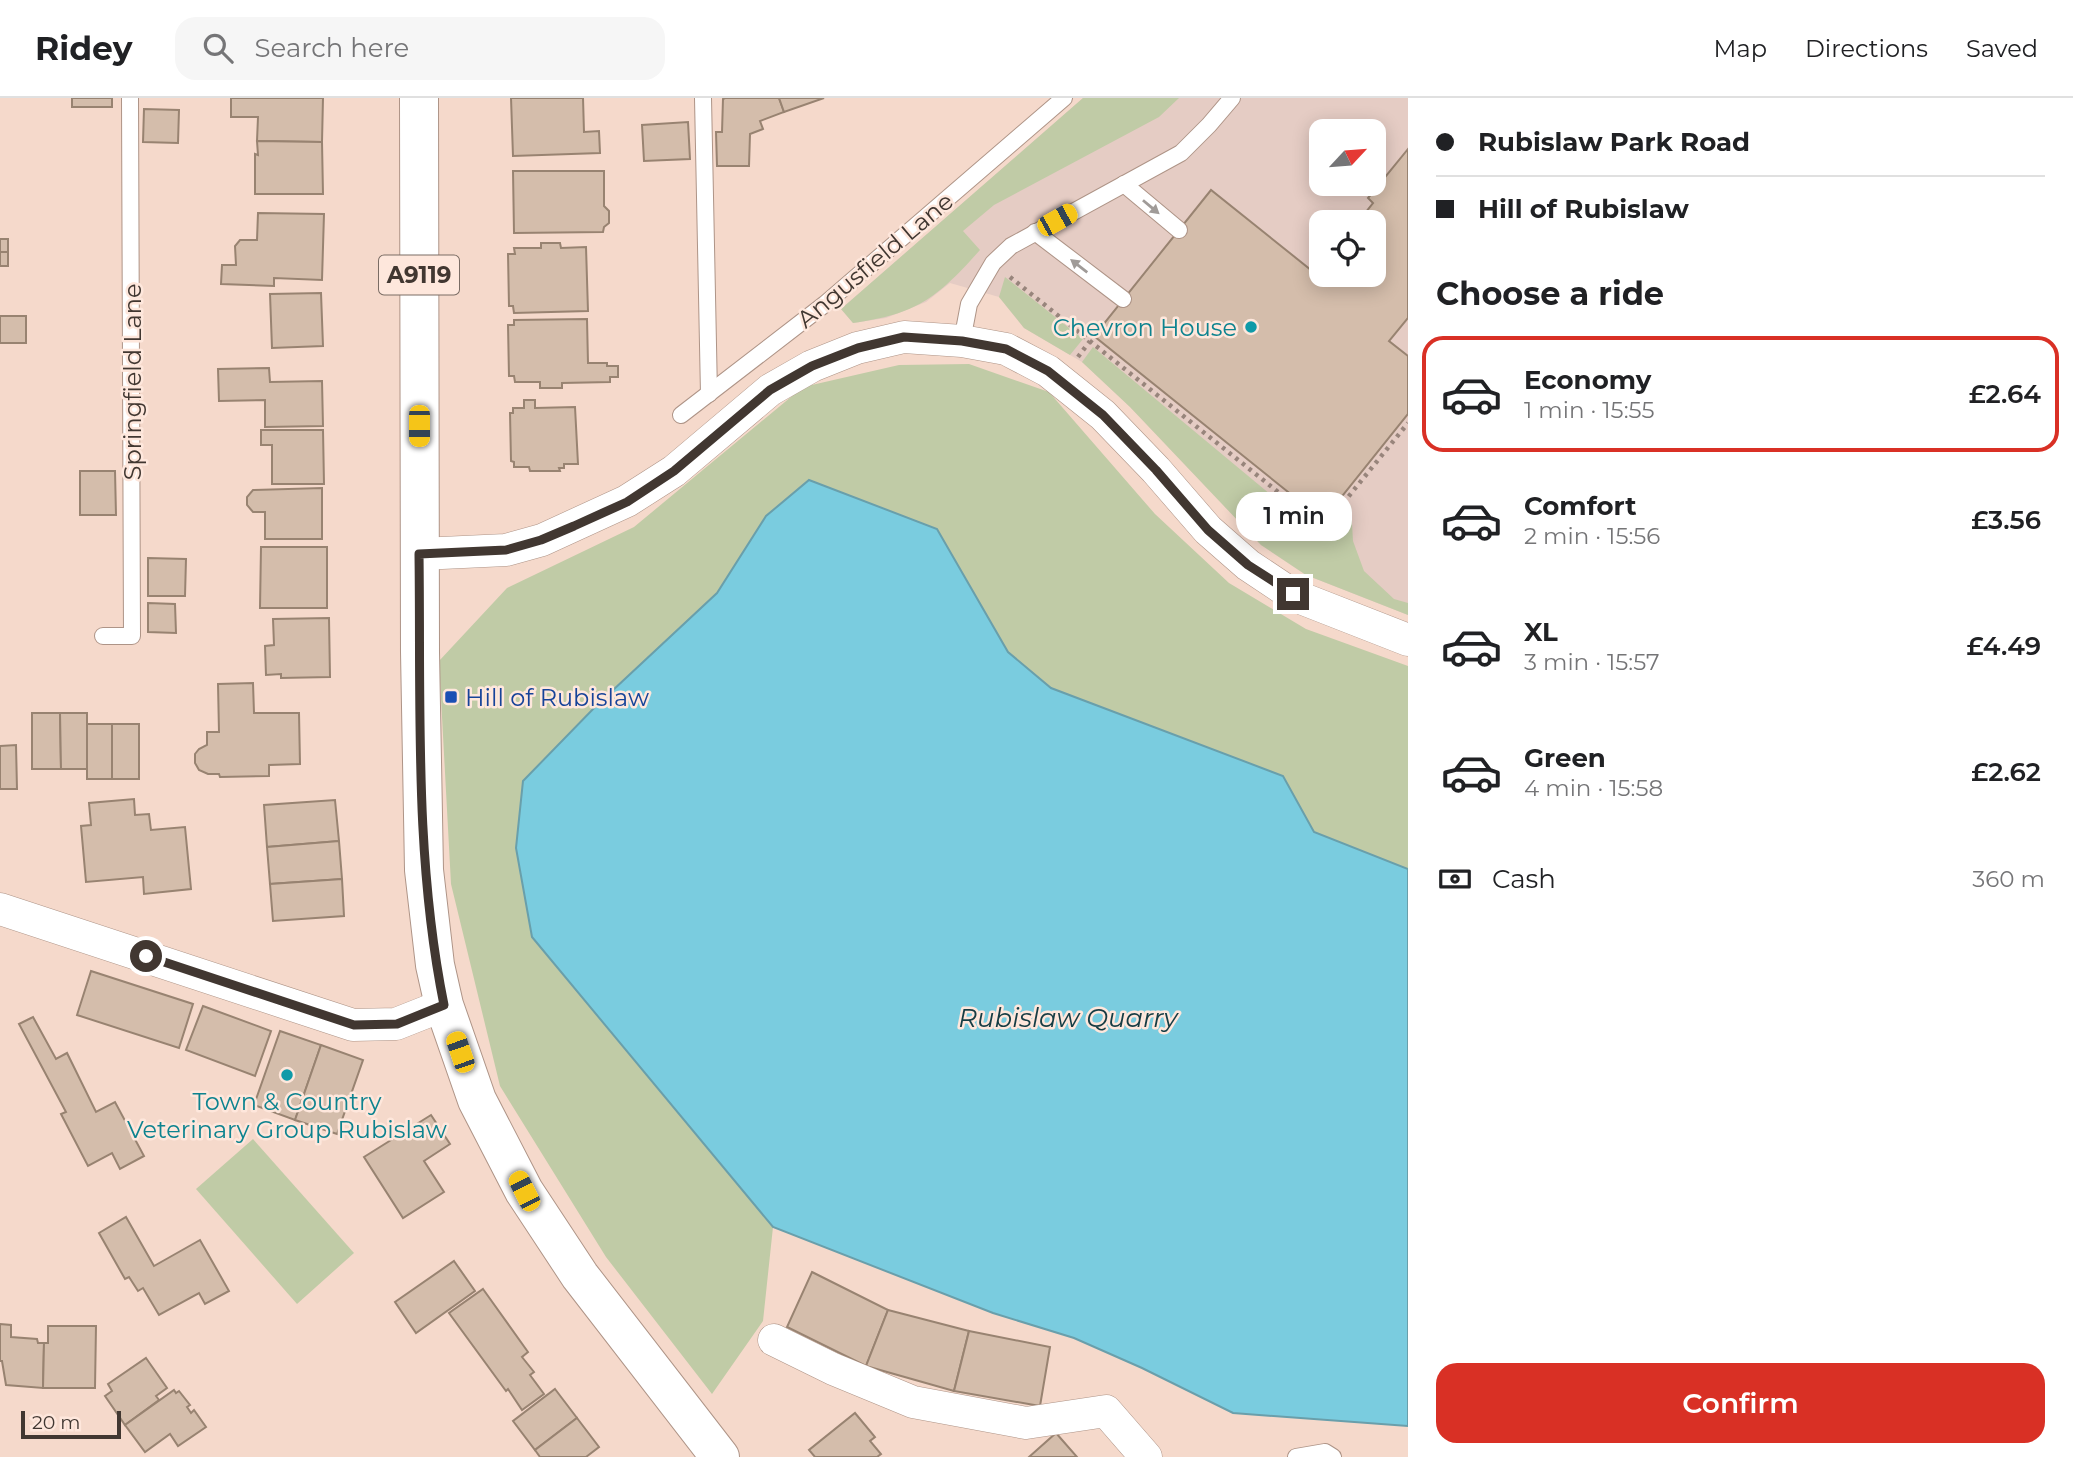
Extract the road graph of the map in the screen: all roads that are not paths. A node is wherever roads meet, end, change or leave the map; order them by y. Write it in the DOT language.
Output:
graph roads {
  1 [pos="130,98"];
  2 [pos="419,98"];
  3 [pos="703,98"];
  4 [pos="1064,98"];
  5 [pos="1232,98"];
  6 [pos="1124,184"];
  7 [pos="1179,230"];
  8 [pos="1035,232"];
  9 [pos="1123,299"];
  10 [pos="962,341"];
  11 [pos="709,394"];
  12 [pos="681,415"];
  13 [pos="419,554"];
  14 [pos="103,636"];
  15 [pos="1408,640"];
  16 [pos="0,909"];
  17 [pos="444,1005"];
  18 [pos="774,1340"];
  19 [pos="720,1457"];
  20 [pos="1146,1457"];
  21 [pos="1296,1457"];
  22 [pos="1333,1457"];
  1 -- 14 [label="lane, Springfield Lane"];
  2 -- 13 [label="main road, A9119"];
  3 -- 11 [label="lane"];
  4 -- 11 [label="lane, Angusfield Lane"];
  5 -- 6 [label="lane"];
  6 -- 7 [label="lane, one-way"];
  6 -- 8 [label="lane"];
  9 -- 8 [label="lane, one-way"];
  8 -- 10 [label="lane"];
  10 -- 13 [label="street"];
  10 -- 15 [label="street"];
  11 -- 12 [label="lane, Angusfield Lane"];
  13 -- 17 [label="main road, A9119"];
  16 -- 17 [label="street"];
  17 -- 19 [label="main road, A9119"];
  18 -- 20 [label="street"];
  21 -- 22 [label="lane"];
}
